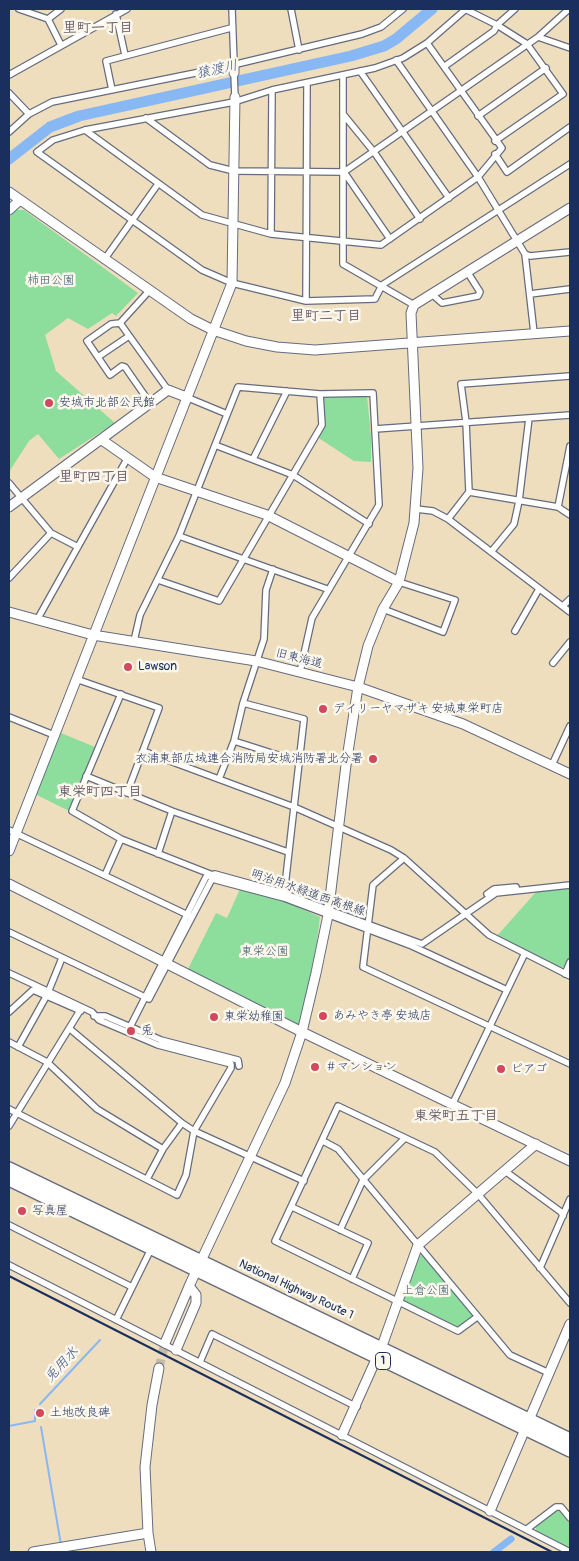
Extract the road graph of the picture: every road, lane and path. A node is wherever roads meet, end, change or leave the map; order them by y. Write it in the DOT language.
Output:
graph roads {
  1 [pos="19,9"];
  2 [pos="61,9"];
  3 [pos="127,9"];
  4 [pos="232,9"];
  5 [pos="291,9"];
  6 [pos="403,9"];
  7 [pos="466,9"];
  8 [pos="516,9"];
  9 [pos="569,9"];
  10 [pos="116,14"];
  11 [pos="48,19"];
  12 [pos="497,24"];
  13 [pos="232,28"];
  14 [pos="538,36"];
  15 [pos="427,43"];
  16 [pos="527,44"];
  17 [pos="62,45"];
  18 [pos="570,48"];
  19 [pos="299,50"];
  20 [pos="125,56"];
  21 [pos="396,60"];
  22 [pos="234,63"];
  23 [pos="445,66"];
  24 [pos="546,68"];
  25 [pos="360,71"];
  26 [pos="234,73"];
  27 [pos="9,75"];
  28 [pos="343,76"];
  29 [pos="307,84"];
  30 [pos="112,90"];
  31 [pos="272,90"];
  32 [pos="461,91"];
  33 [pos="9,93"];
  34 [pos="234,100"];
  35 [pos="430,111"];
  36 [pos="29,114"];
  37 [pos="344,114"];
  38 [pos="478,116"];
  39 [pos="146,118"];
  40 [pos="570,127"];
  41 [pos="85,130"];
  42 [pos="403,131"];
  43 [pos="9,132"];
  44 [pos="495,141"];
  45 [pos="374,152"];
  46 [pos="495,154"];
  47 [pos="570,164"];
  48 [pos="234,171"];
  49 [pos="272,171"];
  50 [pos="344,172"];
  51 [pos="307,173"];
  52 [pos="478,177"];
  53 [pos="158,184"];
  54 [pos="9,192"];
  55 [pos="449,198"];
  56 [pos="20,200"];
  57 [pos="570,208"];
  58 [pos="9,210"];
  59 [pos="500,210"];
  60 [pos="420,219"];
  61 [pos="132,220"];
  62 [pos="233,223"];
  63 [pos="270,234"];
  64 [pos="307,238"];
  65 [pos="390,238"];
  66 [pos="342,242"];
  67 [pos="518,242"];
  68 [pos="570,252"];
  69 [pos="525,254"];
  70 [pos="104,260"];
  71 [pos="468,273"];
  72 [pos="232,282"];
  73 [pos="382,285"];
  74 [pos="570,289"];
  75 [pos="149,291"];
  76 [pos="530,294"];
  77 [pos="433,295"];
  78 [pos="306,301"];
  79 [pos="414,305"];
  80 [pos="120,323"];
  81 [pos="213,330"];
  82 [pos="570,331"];
  83 [pos="534,333"];
  84 [pos="128,336"];
  85 [pos="412,343"];
  86 [pos="98,357"];
  87 [pos="570,376"];
  88 [pos="168,390"];
  89 [pos="287,391"];
  90 [pos="320,394"];
  91 [pos="186,397"];
  92 [pos="150,404"];
  93 [pos="227,414"];
  94 [pos="570,415"];
  95 [pos="529,418"];
  96 [pos="466,422"];
  97 [pos="416,426"];
  98 [pos="375,430"];
  99 [pos="102,440"];
  100 [pos="215,445"];
  101 [pos="570,446"];
  102 [pos="127,459"];
  103 [pos="253,459"];
  104 [pos="293,475"];
  105 [pos="154,477"];
  106 [pos="9,483"];
  107 [pos="197,492"];
  108 [pos="469,492"];
  109 [pos="22,495"];
  110 [pos="519,500"];
  111 [pos="558,506"];
  112 [pos="9,507"];
  113 [pos="416,509"];
  114 [pos="570,515"];
  115 [pos="267,516"];
  116 [pos="448,519"];
  117 [pos="369,524"];
  118 [pos="51,533"];
  119 [pos="179,536"];
  120 [pos="78,547"];
  121 [pos="491,552"];
  122 [pos="350,555"];
  123 [pos="243,560"];
  124 [pos="272,569"];
  125 [pos="9,578"];
  126 [pos="158,580"];
  127 [pos="399,582"];
  128 [pos="540,588"];
  129 [pos="327,589"];
  130 [pos="570,599"];
  131 [pos="563,606"];
  132 [pos="383,609"];
  133 [pos="9,612"];
  134 [pos="570,612"];
  135 [pos="37,620"];
  136 [pos="515,631"];
  137 [pos="93,634"];
  138 [pos="134,641"];
  139 [pos="570,642"];
  140 [pos="256,661"];
  141 [pos="553,663"];
  142 [pos="300,672"];
  143 [pos="76,679"];
  144 [pos="358,687"];
  145 [pos="122,694"];
  146 [pos="243,703"];
  147 [pos="9,717"];
  148 [pos="570,726"];
  149 [pos="54,735"];
  150 [pos="234,741"];
  151 [pos="142,751"];
  152 [pos="300,762"];
  153 [pos="552,765"];
  154 [pos="570,774"];
  155 [pos="86,776"];
  156 [pos="218,779"];
  157 [pos="126,793"];
  158 [pos="294,807"];
  159 [pos="172,811"];
  160 [pos="340,827"];
  161 [pos="12,832"];
  162 [pos="121,839"];
  163 [pos="9,851"];
  164 [pos="288,852"];
  165 [pos="158,854"];
  166 [pos="404,858"];
  167 [pos="105,876"];
  168 [pos="211,877"];
  169 [pos="570,883"];
  170 [pos="9,884"];
  171 [pos="284,895"];
  172 [pos="328,912"];
  173 [pos="463,913"];
  174 [pos="189,916"];
  175 [pos="367,926"];
  176 [pos="9,932"];
  177 [pos="415,944"];
  178 [pos="524,955"];
  179 [pos="62,958"];
  180 [pos="164,962"];
  181 [pos="570,962"];
  182 [pos="9,974"];
  183 [pos="568,975"];
  184 [pos="507,990"];
  185 [pos="47,994"];
  186 [pos="144,997"];
  187 [pos="81,1009"];
  188 [pos="9,1012"];
  189 [pos="96,1016"];
  190 [pos="130,1027"];
  191 [pos="490,1027"];
  192 [pos="70,1029"];
  193 [pos="302,1032"];
  194 [pos="9,1042"];
  195 [pos="18,1047"];
  196 [pos="47,1062"];
  197 [pos="570,1064"];
  198 [pos="239,1066"];
  199 [pos="453,1104"];
  200 [pos="9,1109"];
  201 [pos="15,1113"];
  202 [pos="182,1123"];
  203 [pos="9,1126"];
  204 [pos="194,1131"];
  205 [pos="405,1138"];
  206 [pos="323,1141"];
  207 [pos="536,1144"];
  208 [pos="163,1149"];
  209 [pos="251,1157"];
  210 [pos="570,1160"];
  211 [pos="9,1168"];
  212 [pos="505,1171"];
  213 [pos="147,1179"];
  214 [pos="9,1180"];
  215 [pos="363,1180"];
  216 [pos="304,1181"];
  217 [pos="478,1194"];
  218 [pos="570,1199"];
  219 [pos="292,1207"];
  220 [pos="563,1216"];
  221 [pos="9,1225"];
  222 [pos="340,1230"];
  223 [pos="418,1245"];
  224 [pos="151,1249"];
  225 [pos="9,1265"];
  226 [pos="198,1266"];
  227 [pos="540,1268"];
  228 [pos="352,1279"];
  229 [pos="189,1286"];
  230 [pos="132,1287"];
  231 [pos="397,1302"];
  232 [pos="570,1302"];
  233 [pos="477,1317"];
  234 [pos="116,1320"];
  235 [pos="570,1324"];
  236 [pos="165,1343"];
  237 [pos="382,1346"];
  238 [pos="176,1350"];
  239 [pos="377,1358"];
  240 [pos="200,1362"];
  241 [pos="159,1368"];
  242 [pos="549,1373"];
  243 [pos="357,1407"];
  244 [pos="526,1424"];
  245 [pos="342,1435"];
  246 [pos="570,1439"];
  247 [pos="570,1451"];
  248 [pos="490,1511"];
  249 [pos="570,1518"];
  250 [pos="528,1529"];
  251 [pos="148,1533"];
  252 [pos="33,1552"];
  253 [pos="151,1552"];
  254 [pos="570,1552"];
  1 -- 11 [label="street"];
  2 -- 11 [label="street"];
  3 -- 10 [label="street"];
  4 -- 13 [label="street"];
  5 -- 19 [label="street"];
  6 -- 19 [label="street"];
  7 -- 12 [label="street"];
  7 -- 15 [label="street"];
  8 -- 12 [label="street"];
  9 -- 14 [label="street"];
  10 -- 17 [label="street"];
  10 -- 20 [label="street"];
  11 -- 17 [label="street"];
  12 -- 16 [label="street"];
  12 -- 23 [label="street"];
  13 -- 20 [label="street"];
  13 -- 22 [label="street"];
  14 -- 16 [label="street"];
  14 -- 18 [label="street"];
  15 -- 21 [label="street"];
  15 -- 23 [label="street"];
  16 -- 24 [label="street"];
  16 -- 32 [label="street"];
  17 -- 27 [label="street"];
  19 -- 22 [label="street"];
  20 -- 30 [label="street"];
  21 -- 25 [label="street"];
  21 -- 35 [label="street"];
  22 -- 26 [label="street"];
  22 -- 30 [label="street"];
  23 -- 32 [label="street"];
  24 -- 38 [label="street"];
  24 -- 44 [label="street"];
  25 -- 28 [label="street"];
  25 -- 42 [label="street"];
  26 -- 34 [label="street"];
  28 -- 29 [label="street"];
  28 -- 37 [label="street"];
  29 -- 31 [label="street"];
  29 -- 51 [label="street"];
  30 -- 36 [label="street"];
  31 -- 34 [label="street"];
  31 -- 49 [label="street"];
  32 -- 35 [label="street"];
  32 -- 38 [label="street"];
  33 -- 36 [label="street"];
  34 -- 39 [label="street"];
  34 -- 48 [label="street"];
  35 -- 42 [label="street"];
  35 -- 52 [label="street"];
  36 -- 43 [label="street"];
  37 -- 45 [label="street"];
  37 -- 50 [label="street"];
  38 -- 44 [label="street"];
  39 -- 41 [label="street"];
  39 -- 48 [label="street"];
  40 -- 46 [label="street"];
  41 -- 53 [label="street"];
  41 -- 61 [label="street"];
  42 -- 45 [label="street"];
  42 -- 55 [label="street"];
  44 -- 46 [label="street"];
  45 -- 50 [label="street"];
  45 -- 60 [label="street"];
  46 -- 52 [label="street"];
  47 -- 59 [label="street"];
  48 -- 49 [label="street"];
  48 -- 62 [label="street"];
  49 -- 51 [label="street"];
  49 -- 63 [label="street"];
  50 -- 51 [label="street"];
  50 -- 65 [label="street"];
  50 -- 66 [label="street"];
  51 -- 64 [label="street"];
  52 -- 55 [label="street"];
  52 -- 59 [label="street"];
  53 -- 61 [label="street"];
  53 -- 62 [label="street"];
  54 -- 56 [label="street"];
  55 -- 60 [label="street"];
  56 -- 58 [label="street"];
  56 -- 70 [label="street"];
  57 -- 67 [label="street"];
  59 -- 67 [label="street"];
  59 -- 73 [label="street"];
  60 -- 65 [label="street"];
  61 -- 70 [label="street"];
  61 -- 72 [label="street"];
  62 -- 63 [label="street"];
  62 -- 72 [label="street"];
  63 -- 64 [label="street"];
  64 -- 66 [label="street"];
  64 -- 78 [label="street"];
  65 -- 66 [label="street"];
  66 -- 73 [label="street"];
  67 -- 69 [label="street"];
  67 -- 71 [label="street"];
  68 -- 69 [label="street"];
  69 -- 76 [label="street"];
  70 -- 75 [label="street"];
  71 -- 77 [label="street"];
  71 -- 77 [label="street"];
  72 -- 78 [label="street"];
  72 -- 81 [label="street"];
  73 -- 78 [label="street"];
  73 -- 79 [label="street"];
  74 -- 76 [label="street"];
  75 -- 80 [label="street"];
  75 -- 81 [label="street"];
  76 -- 83 [label="street"];
  77 -- 79 [label="street"];
  79 -- 85 [label="street"];
  80 -- 84 [label="street"];
  80 -- 86 [label="street"];
  81 -- 85 [label="street"];
  81 -- 91 [label="street"];
  82 -- 83 [label="street"];
  83 -- 85 [label="street"];
  84 -- 86 [label="street"];
  84 -- 88 [label="street"];
  85 -- 97 [label="street"];
  86 -- 92 [label="street"];
  87 -- 96 [label="street"];
  88 -- 91 [label="street"];
  88 -- 92 [label="street"];
  89 -- 90 [label="street"];
  89 -- 93 [label="street"];
  89 -- 103 [label="street"];
  90 -- 98 [label="street"];
  90 -- 104 [label="street"];
  91 -- 93 [label="street"];
  91 -- 105 [label="street"];
  92 -- 99 [label="street"];
  93 -- 100 [label="street"];
  94 -- 95 [label="street"];
  95 -- 96 [label="street"];
  95 -- 110 [label="street"];
  96 -- 97 [label="street"];
  96 -- 108 [label="street"];
  97 -- 98 [label="street"];
  97 -- 113 [label="street"];
  98 -- 117 [label="street"];
  99 -- 102 [label="street"];
  99 -- 109 [label="street"];
  100 -- 103 [label="street"];
  100 -- 107 [label="street"];
  101 -- 111 [label="street"];
  102 -- 105 [label="street"];
  102 -- 120 [label="street"];
  103 -- 104 [label="street"];
  104 -- 115 [label="street"];
  104 -- 117 [label="street"];
  105 -- 107 [label="street"];
  105 -- 137 [label="street"];
  106 -- 109 [label="street"];
  107 -- 115 [label="street"];
  107 -- 119 [label="street"];
  108 -- 110 [label="street"];
  108 -- 116 [label="street"];
  109 -- 112 [label="street"];
  109 -- 118 [label="street"];
  110 -- 111 [label="street"];
  110 -- 121 [label="street"];
  111 -- 114 [label="street"];
  113 -- 116 [label="street"];
  113 -- 127 [label="street"];
  115 -- 122 [label="street"];
  115 -- 123 [label="street"];
  116 -- 121 [label="street"];
  117 -- 122 [label="street"];
  118 -- 120 [label="street"];
  118 -- 125 [label="street"];
  119 -- 123 [label="street"];
  119 -- 126 [label="street"];
  120 -- 135 [label="street"];
  121 -- 128 [label="street"];
  122 -- 127 [label="street"];
  122 -- 129 [label="street"];
  123 -- 124 [label="street"];
  123 -- 126 [label="street"];
  124 -- 129 [label="street"];
  124 -- 140 [label="street"];
  126 -- 138 [label="street"];
  127 -- 132 [label="street"];
  127 -- 132 [label="street"];
  128 -- 131 [label="street"];
  128 -- 136 [label="street"];
  129 -- 142 [label="street"];
  130 -- 131 [label="street"];
  131 -- 134 [label="street"];
  132 -- 144 [label="street"];
  133 -- 135 [label="street, 旧東海道"];
  135 -- 137 [label="street, 旧東海道"];
  137 -- 138 [label="street, 旧東海道"];
  137 -- 143 [label="street"];
  138 -- 140 [label="street, 旧東海道"];
  139 -- 141 [label="street"];
  140 -- 142 [label="street, 旧東海道"];
  140 -- 146 [label="street"];
  142 -- 144 [label="street, 旧東海道"];
  143 -- 145 [label="street"];
  143 -- 149 [label="street"];
  144 -- 153 [label="street, 旧東海道"];
  144 -- 160 [label="street"];
  145 -- 151 [label="street"];
  145 -- 155 [label="street"];
  146 -- 150 [label="street"];
  146 -- 152 [label="street"];
  147 -- 149 [label="street"];
  148 -- 153 [label="street"];
  149 -- 161 [label="street"];
  150 -- 152 [label="street"];
  150 -- 156 [label="street"];
  151 -- 156 [label="street"];
  151 -- 157 [label="street"];
  152 -- 158 [label="street"];
  153 -- 154 [label="street, 旧東海道"];
  155 -- 157 [label="street"];
  155 -- 162 [label="street, 明治用水緑道西高根線"];
  156 -- 158 [label="street"];
  157 -- 159 [label="street"];
  158 -- 160 [label="street"];
  158 -- 164 [label="street"];
  159 -- 164 [label="street"];
  159 -- 165 [label="street"];
  160 -- 166 [label="street"];
  160 -- 172 [label="street"];
  161 -- 163 [label="street"];
  161 -- 167 [label="street"];
  162 -- 165 [label="street, 明治用水緑道西高根線"];
  162 -- 167 [label="street"];
  164 -- 171 [label="street"];
  165 -- 168 [label="street, 明治用水緑道西高根線"];
  166 -- 173 [label="street"];
  166 -- 175 [label="street"];
  167 -- 174 [label="street"];
  168 -- 171 [label="street, 明治用水緑道西高根線"];
  168 -- 174 [label="street"];
  169 -- 173 [label="street"];
  170 -- 180 [label="street"];
  171 -- 172 [label="street, 明治用水緑道西高根線"];
  172 -- 175 [label="street, 明治用水緑道西高根線"];
  172 -- 193 [label="street"];
  173 -- 177 [label="street"];
  173 -- 178 [label="street"];
  174 -- 180 [label="street"];
  175 -- 177 [label="street, 明治用水緑道西高根線"];
  175 -- 191 [label="street"];
  176 -- 179 [label="street"];
  177 -- 184 [label="street, 明治用水緑道西高根線"];
  178 -- 183 [label="street"];
  178 -- 184 [label="street"];
  179 -- 185 [label="street"];
  179 -- 186 [label="street"];
  180 -- 186 [label="street"];
  180 -- 193 [label="street"];
  181 -- 183 [label="street"];
  182 -- 185 [label="street"];
  184 -- 191 [label="street"];
  185 -- 187 [label="street"];
  185 -- 188 [label="street"];
  185 -- 195 [label="street"];
  186 -- 190 [label="street"];
  187 -- 189 [label="street"];
  187 -- 192 [label="street"];
  189 -- 190 [label="street"];
  189 -- 204 [label="street"];
  190 -- 198 [label="street"];
  191 -- 197 [label="street"];
  191 -- 199 [label="street"];
  192 -- 196 [label="street"];
  192 -- 202 [label="street"];
  193 -- 199 [label="street"];
  193 -- 209 [label="street"];
  194 -- 195 [label="street"];
  195 -- 196 [label="street"];
  196 -- 201 [label="street"];
  196 -- 208 [label="street"];
  199 -- 207 [label="street"];
  200 -- 201 [label="street"];
  201 -- 203 [label="street"];
  201 -- 213 [label="street"];
  202 -- 204 [label="street"];
  202 -- 208 [label="street"];
  204 -- 209 [label="street"];
  204 -- 213 [label="street"];
  205 -- 206 [label="street"];
  205 -- 215 [label="street"];
  205 -- 217 [label="street"];
  206 -- 215 [label="street"];
  206 -- 216 [label="street"];
  207 -- 210 [label="street"];
  207 -- 212 [label="street"];
  208 -- 213 [label="street"];
  209 -- 216 [label="street"];
  209 -- 226 [label="street"];
  211 -- 226 [label="highway, National Highway Route 1 / 1"];
  212 -- 217 [label="street"];
  212 -- 220 [label="street"];
  214 -- 224 [label="highway, National Highway Route 1 / 1"];
  215 -- 222 [label="street"];
  215 -- 223 [label="street"];
  216 -- 219 [label="street"];
  217 -- 223 [label="street"];
  217 -- 227 [label="street"];
  218 -- 220 [label="street"];
  219 -- 222 [label="street"];
  219 -- 228 [label="street"];
  220 -- 227 [label="street"];
  221 -- 230 [label="street"];
  222 -- 228 [label="street"];
  223 -- 231 [label="street"];
  223 -- 233 [label="street"];
  224 -- 226 [label="highway, National Highway Route 1 / 1"];
  224 -- 230 [label="street"];
  225 -- 234 [label="street"];
  226 -- 229 [label="street"];
  226 -- 237 [label="highway, National Highway Route 1 / 1"];
  226 -- 239 [label="highway, National Highway Route 1 / 1"];
  227 -- 232 [label="street"];
  228 -- 231 [label="street"];
  229 -- 236 [label="street"];
  229 -- 238 [label="street"];
  230 -- 234 [label="street"];
  231 -- 233 [label="street"];
  231 -- 237 [label="street"];
  233 -- 242 [label="street"];
  234 -- 238 [label="street"];
  235 -- 242 [label="street"];
  237 -- 239 [label="street"];
  237 -- 244 [label="highway, National Highway Route 1 / 1"];
  238 -- 240 [label="street"];
  239 -- 243 [label="street"];
  239 -- 244 [label="highway, National Highway Route 1 / 1"];
  240 -- 243 [label="street"];
  240 -- 245 [label="street"];
  241 -- 251 [label="street"];
  242 -- 244 [label="street"];
  243 -- 245 [label="street"];
  244 -- 246 [label="highway, National Highway Route 1 / 1"];
  244 -- 247 [label="highway, National Highway Route 1 / 1"];
  244 -- 248 [label="street"];
  245 -- 248 [label="street"];
  248 -- 250 [label="street"];
  249 -- 250 [label="street"];
  250 -- 254 [label="street"];
  251 -- 252 [label="street"];
  251 -- 253 [label="street"];
}
